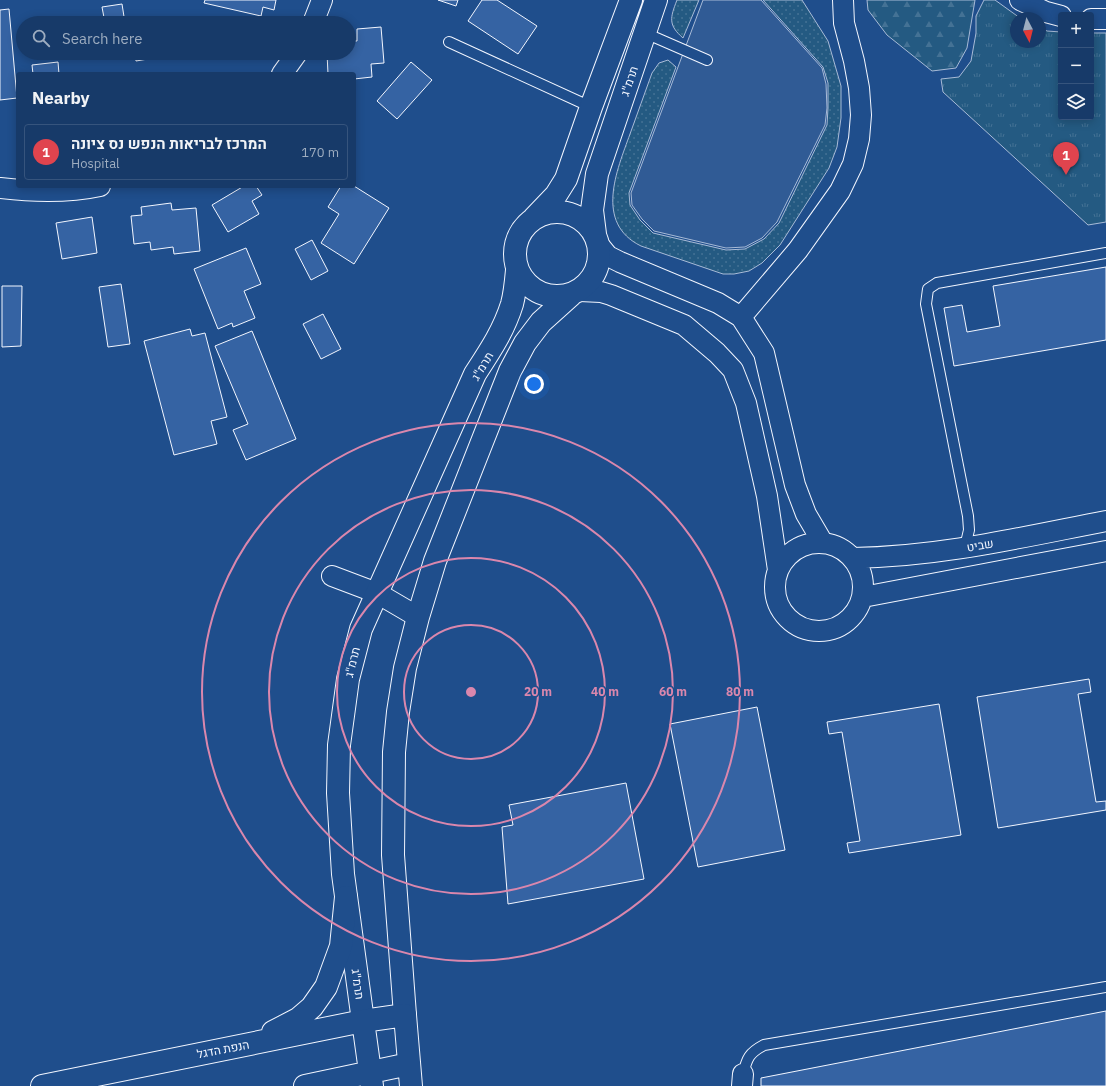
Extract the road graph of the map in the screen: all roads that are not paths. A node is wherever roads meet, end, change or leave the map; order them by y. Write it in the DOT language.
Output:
graph roads {
  1 [pos="322,0"];
  2 [pos="631,0"];
  3 [pos="656,0"];
  4 [pos="830,0"];
  5 [pos="843,0"];
  6 [pos="1020,0"];
  7 [pos="1058,15"];
  8 [pos="316,16"];
  9 [pos="1094,19"];
  10 [pos="1106,19"];
  11 [pos="844,23"];
  12 [pos="645,33"];
  13 [pos="449,42"];
  14 [pos="292,60"];
  15 [pos="707,60"];
  16 [pos="283,72"];
  17 [pos="591,107"];
  18 [pos="0,188"];
  19 [pos="82,188"];
  20 [pos="534,218"];
  21 [pos="597,240"];
  22 [pos="1106,253"];
  23 [pos="517,270"];
  24 [pos="575,293"];
  25 [pos="740,317"];
  26 [pos="1106,521"];
  27 [pos="823,543"];
  28 [pos="965,547"];
  29 [pos="1106,551"];
  30 [pos="853,558"];
  31 [pos="778,570"];
  32 [pos="332,576"];
  33 [pos="377,593"];
  34 [pos="863,597"];
  35 [pos="418,617"];
  36 [pos="346,896"];
  37 [pos="1106,987"];
  38 [pos="405,1015"];
  39 [pos="363,1021"];
  40 [pos="248,1044"];
  41 [pos="409,1064"];
  42 [pos="372,1079"];
  43 [pos="742,1080"];
  44 [pos="42,1086"];
  45 [pos="305,1086"];
  46 [pos="411,1086"];
  1 -- 8 [label="street"];
  2 -- 17 [label="street"];
  3 -- 12 [label="street, תרמ\"ג"];
  4 -- 11 [label="street"];
  5 -- 11 [label="street"];
  6 -- 7 [label="street"];
  9 -- 10 [label="street"];
  11 -- 25 [label="street"];
  12 -- 15 [label="lane"];
  12 -- 21 [label="street, תרמ\"ג"];
  13 -- 17 [label="lane"];
  14 -- 16 [label="street"];
  17 -- 20 [label="street"];
  18 -- 19 [label="street"];
  20 -- 21 [label="street"];
  20 -- 23 [label="street"];
  21 -- 24 [label="street"];
  21 -- 25 [label="street"];
  22 -- 28 [label="lane"];
  23 -- 24 [label="street"];
  23 -- 33 [label="street, תרמ\"ג"];
  24 -- 31 [label="street"];
  24 -- 35 [label="street"];
  25 -- 27 [label="street"];
  26 -- 28 [label="street, שביט"];
  27 -- 30 [label="street"];
  27 -- 31 [label="street"];
  28 -- 30 [label="street, שביט"];
  29 -- 34 [label="street"];
  30 -- 34 [label="street"];
  31 -- 34 [label="street"];
  32 -- 33 [label="street"];
  33 -- 35 [label="street"];
  33 -- 36 [label="street, תרמ\"ג"];
  35 -- 38 [label="street"];
  36 -- 39 [label="street, תרמ\"ג"];
  36 -- 40 [label="street"];
  37 -- 43 [label="lane"];
  38 -- 39 [label="street, הנפת הדגל"];
  38 -- 41 [label="street"];
  39 -- 40 [label="street, הנפת הדגל"];
  39 -- 42 [label="street, תרמ\"ג"];
  40 -- 44 [label="street, הנפת הדגל"];
  41 -- 42 [label="street"];
  41 -- 46 [label="street"];
  42 -- 45 [label="street"];
}
